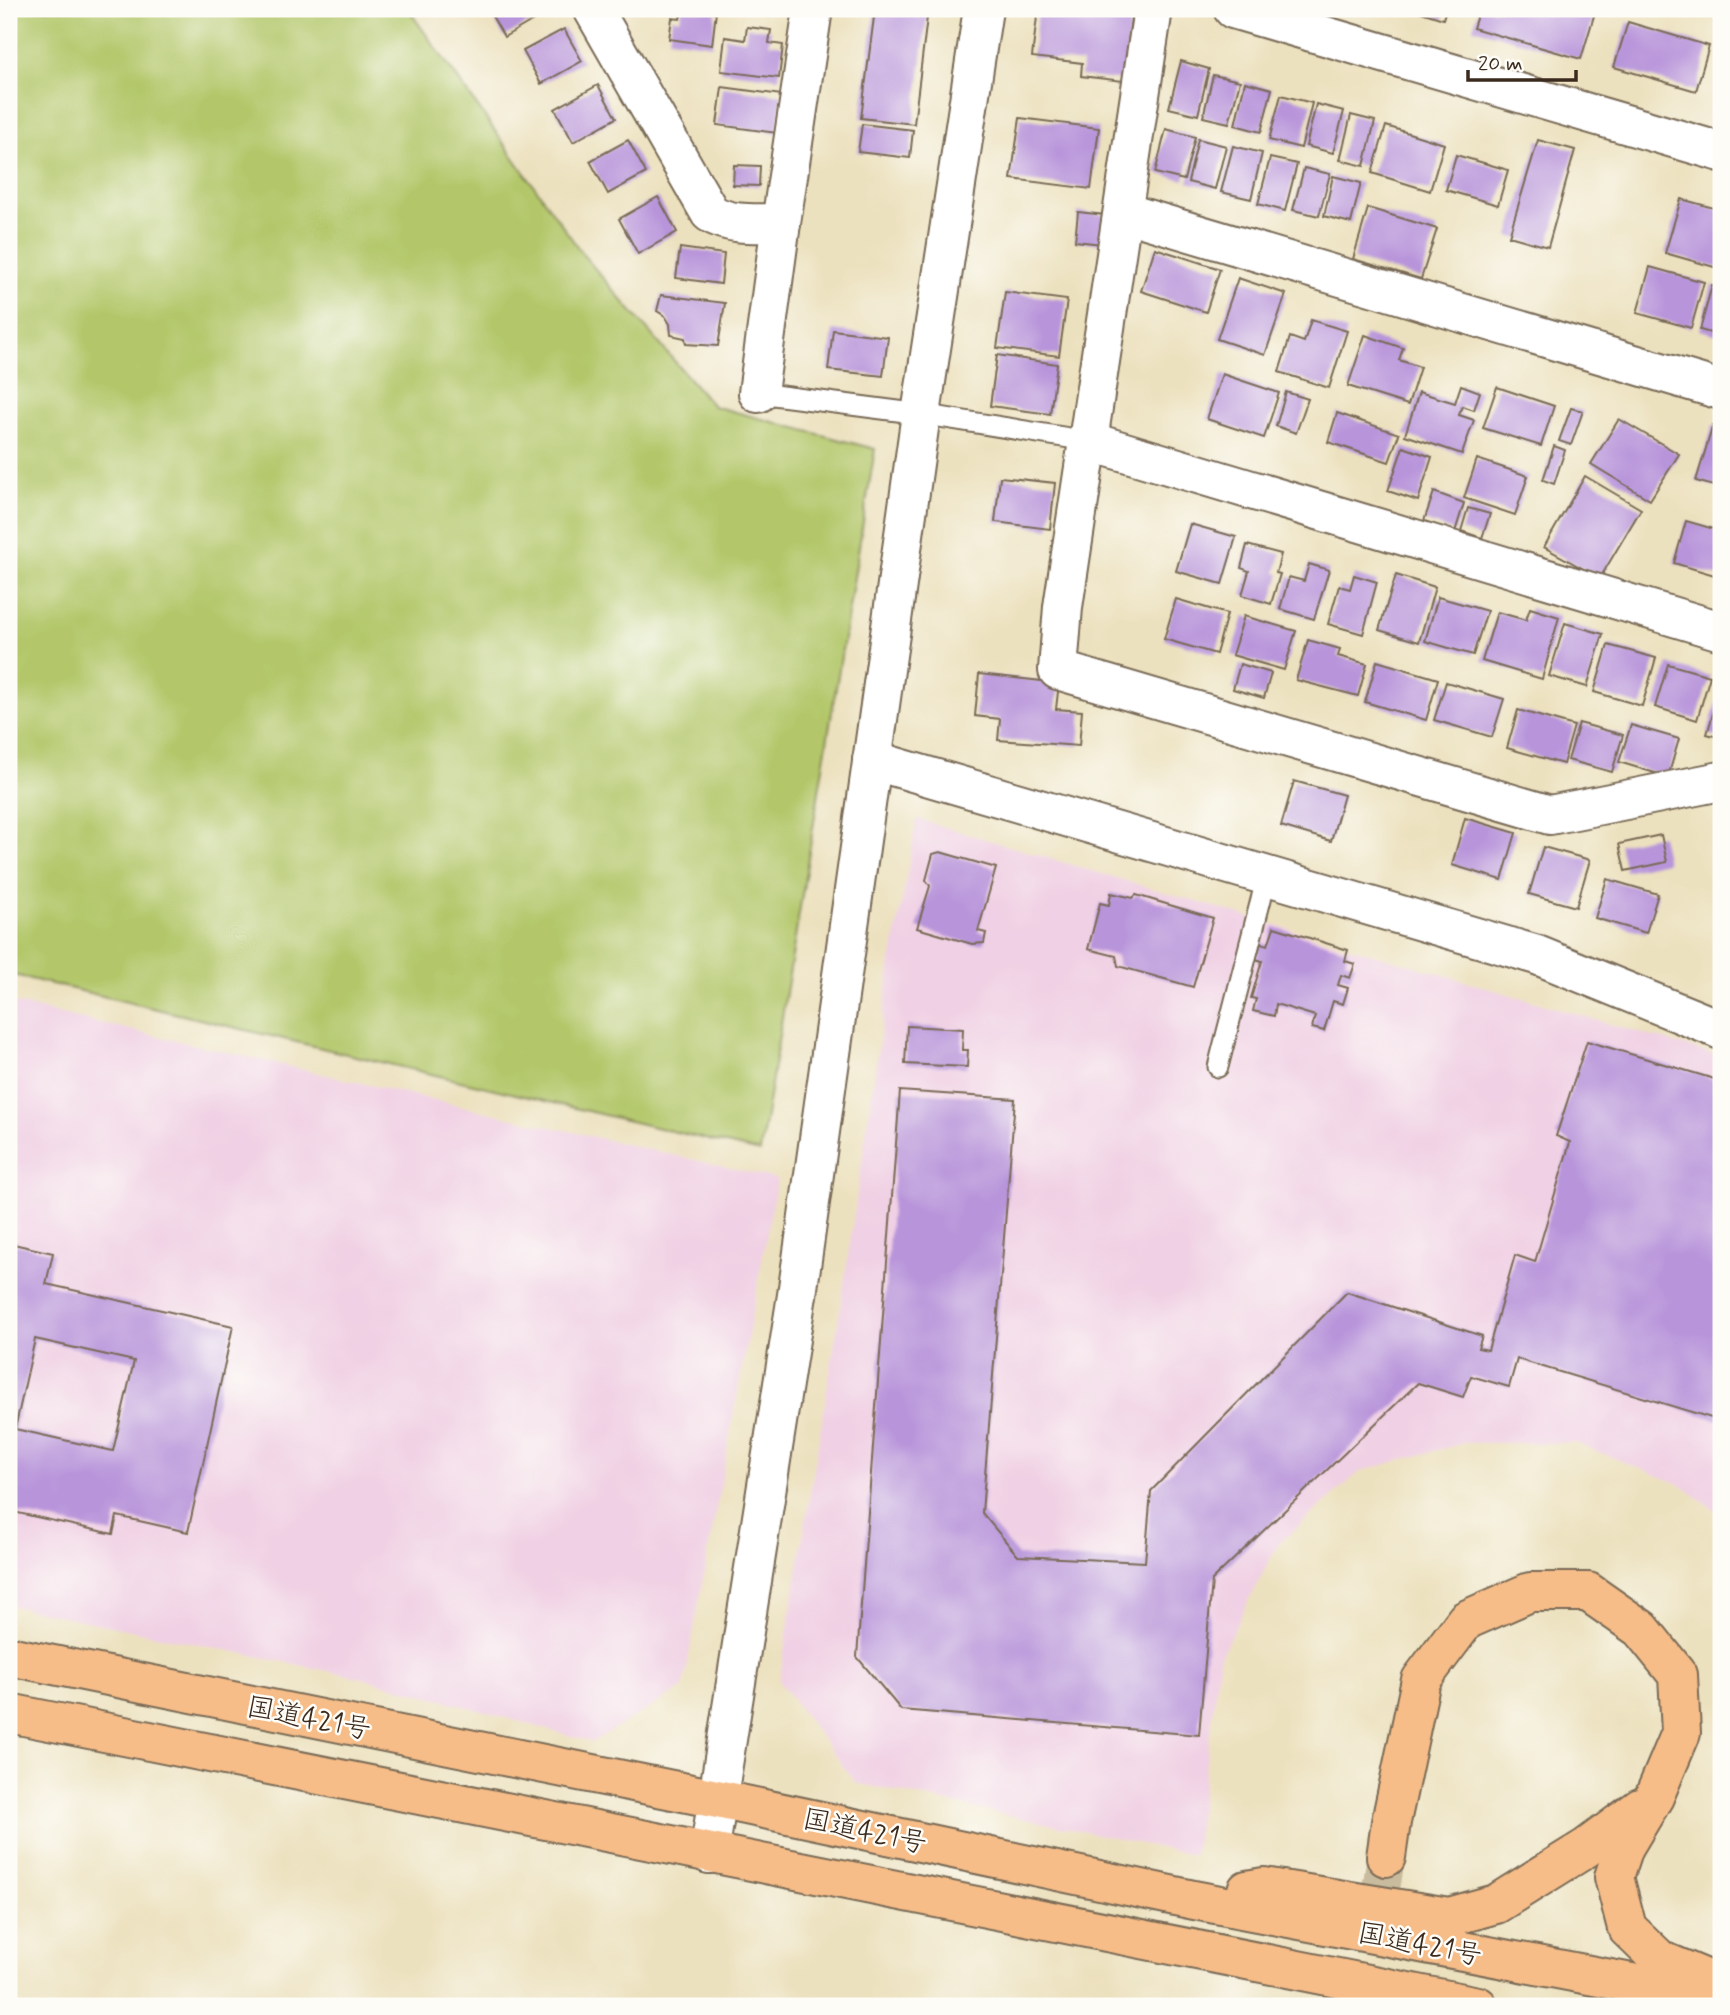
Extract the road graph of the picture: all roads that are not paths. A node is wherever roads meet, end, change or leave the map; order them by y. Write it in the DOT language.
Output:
graph roads {
  1 [pos="593,9"];
  2 [pos="813,9"];
  3 [pos="983,9"];
  4 [pos="1153,9"];
  5 [pos="1233,9"];
  6 [pos="1721,152"];
  7 [pos="1123,212"];
  8 [pos="781,223"];
  9 [pos="1721,390"];
  10 [pos="758,393"];
  11 [pos="921,414"];
  12 [pos="1088,441"];
  13 [pos="1721,631"];
  14 [pos="872,760"];
  15 [pos="1721,780"];
  16 [pos="1267,876"];
  17 [pos="1721,1030"];
  18 [pos="1218,1067"];
  19 [pos="9,1657"];
  20 [pos="9,1713"];
  21 [pos="1654,1797"];
  22 [pos="718,1799"];
  23 [pos="709,1854"];
  24 [pos="1386,1857"];
  25 [pos="1194,1900"];
  26 [pos="1721,1985"];
  27 [pos="1721,2000"];
  28 [pos="1478,2006"];
  1 -- 8 [label="street"];
  2 -- 8 [label="street"];
  3 -- 11 [label="street"];
  4 -- 7 [label="street"];
  5 -- 6 [label="street"];
  7 -- 9 [label="street"];
  7 -- 12 [label="street"];
  8 -- 10 [label="street"];
  10 -- 11 [label="lane"];
  11 -- 12 [label="lane"];
  11 -- 14 [label="street"];
  12 -- 13 [label="street"];
  12 -- 15 [label="street"];
  14 -- 16 [label="street"];
  14 -- 22 [label="street"];
  16 -- 17 [label="street"];
  16 -- 18 [label="lane"];
  19 -- 22 [label="highway, 国道421号"];
  20 -- 23 [label="highway, 国道421号"];
  21 -- 24 [label="highway"];
  21 -- 25 [label="highway"];
  21 -- 26 [label="highway"];
  22 -- 23 [label="street"];
  22 -- 25 [label="highway, 国道421号"];
  23 -- 28 [label="highway, 国道421号"];
  25 -- 27 [label="highway, 国道421号"];
}
